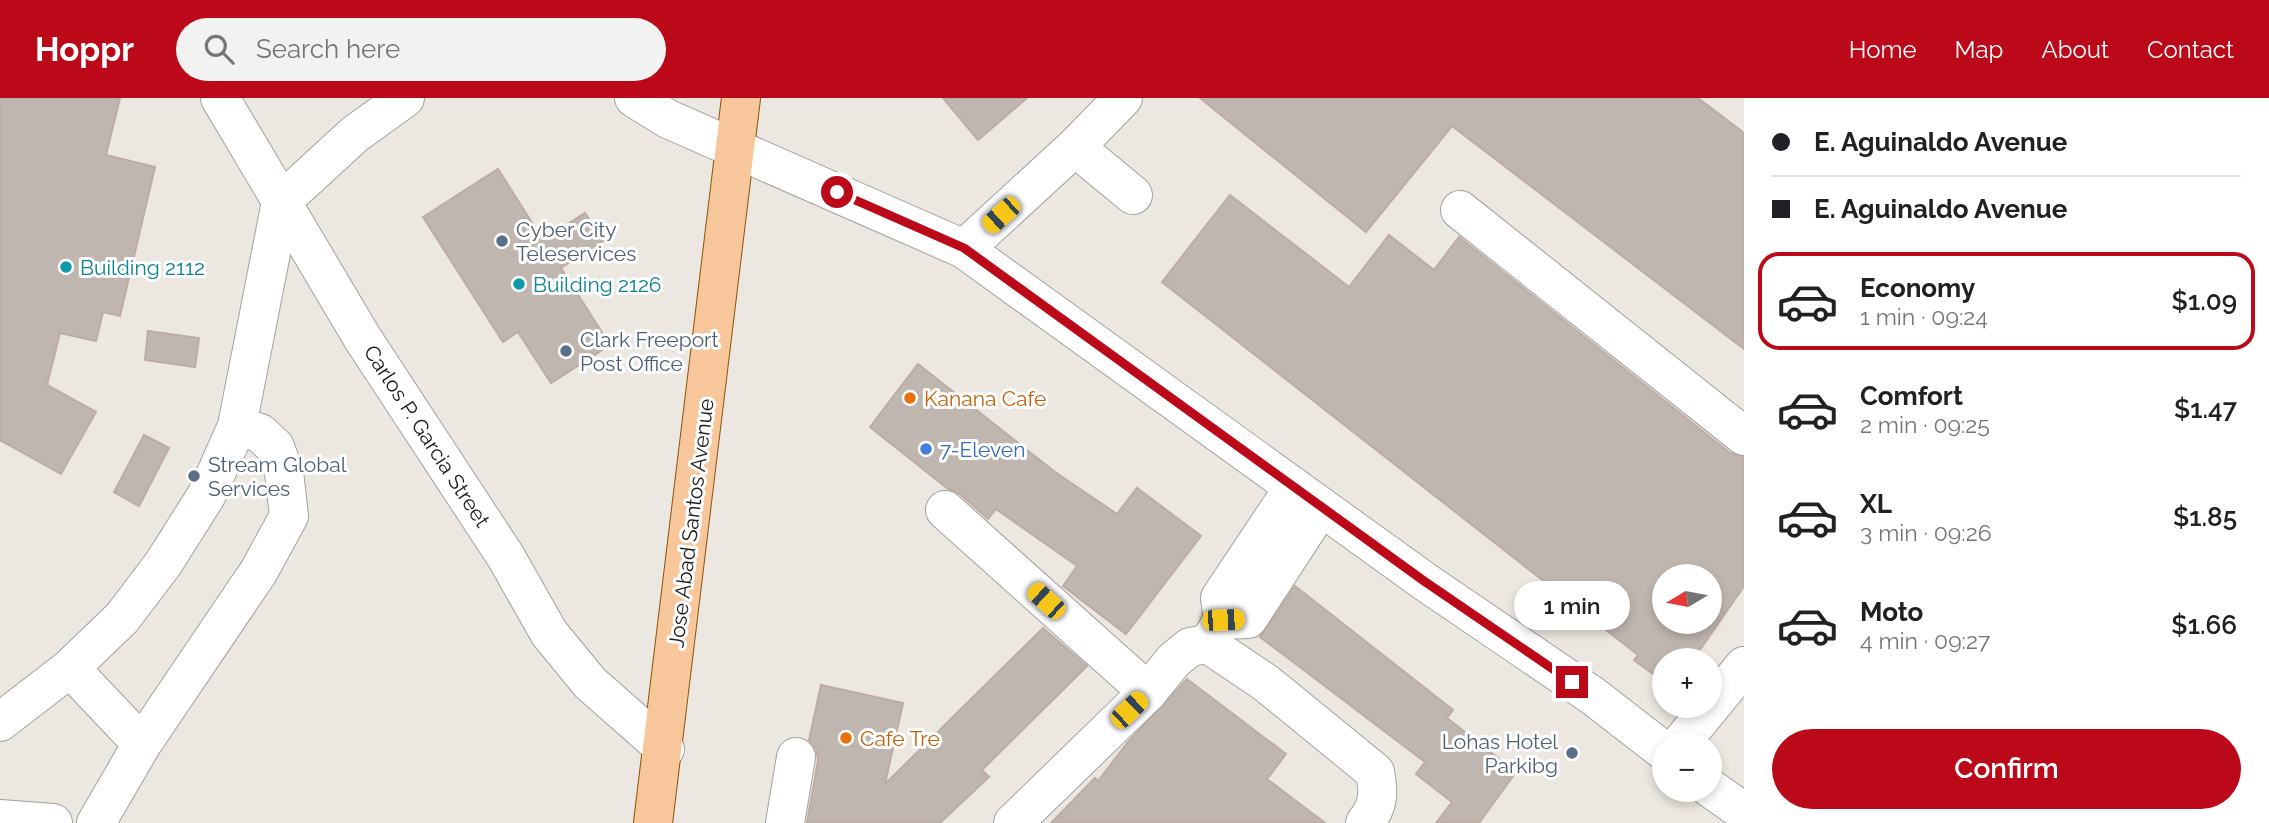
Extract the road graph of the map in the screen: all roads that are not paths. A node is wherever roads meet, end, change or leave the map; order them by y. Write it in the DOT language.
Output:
graph roads {
  1 [pos="220,98"];
  2 [pos="405,98"];
  3 [pos="634,98"];
  4 [pos="741,98"];
  5 [pos="1123,98"];
  6 [pos="735,146"];
  7 [pos="1075,147"];
  8 [pos="1133,195"];
  9 [pos="281,202"];
  10 [pos="1460,210"];
  11 [pos="964,248"];
  12 [pos="237,426"];
  13 [pos="1744,436"];
  14 [pos="1308,497"];
  15 [pos="945,510"];
  16 [pos="1215,631"];
  17 [pos="1744,666"];
  18 [pos="70,668"];
  19 [pos="1148,692"];
  20 [pos="0,722"];
  21 [pos="1690,732"];
  22 [pos="1652,742"];
  23 [pos="142,744"];
  24 [pos="665,749"];
  25 [pos="796,757"];
  26 [pos="1722,796"];
  27 [pos="1744,812"];
  28 [pos="0,819"];
  29 [pos="54,823"];
  30 [pos="96,823"];
  31 [pos="653,823"];
  32 [pos="785,823"];
  33 [pos="1013,823"];
  34 [pos="1365,823"];
  1 -- 9 [label="street, Carlos P. Garcia Street"];
  2 -- 9 [label="street"];
  3 -- 6 [label="street"];
  4 -- 6 [label="main road, Jose Abad Santos Avenue"];
  5 -- 7 [label="street"];
  6 -- 11 [label="street"];
  6 -- 24 [label="main road, Jose Abad Santos Avenue"];
  7 -- 8 [label="street"];
  7 -- 11 [label="street"];
  9 -- 12 [label="street"];
  9 -- 24 [label="street, Carlos P. Garcia Street"];
  10 -- 13 [label="street"];
  11 -- 14 [label="street"];
  12 -- 18 [label="street"];
  12 -- 23 [label="street"];
  14 -- 16 [label="street"];
  14 -- 22 [label="street"];
  15 -- 19 [label="street"];
  16 -- 19 [label="street"];
  16 -- 34 [label="street"];
  17 -- 21 [label="street"];
  18 -- 20 [label="street"];
  18 -- 23 [label="street"];
  19 -- 33 [label="street"];
  23 -- 30 [label="street"];
  24 -- 31 [label="main road, Jose Abad Santos Avenue"];
  25 -- 32 [label="street"];
  26 -- 27 [label="street"];
  28 -- 29 [label="street"];
}
